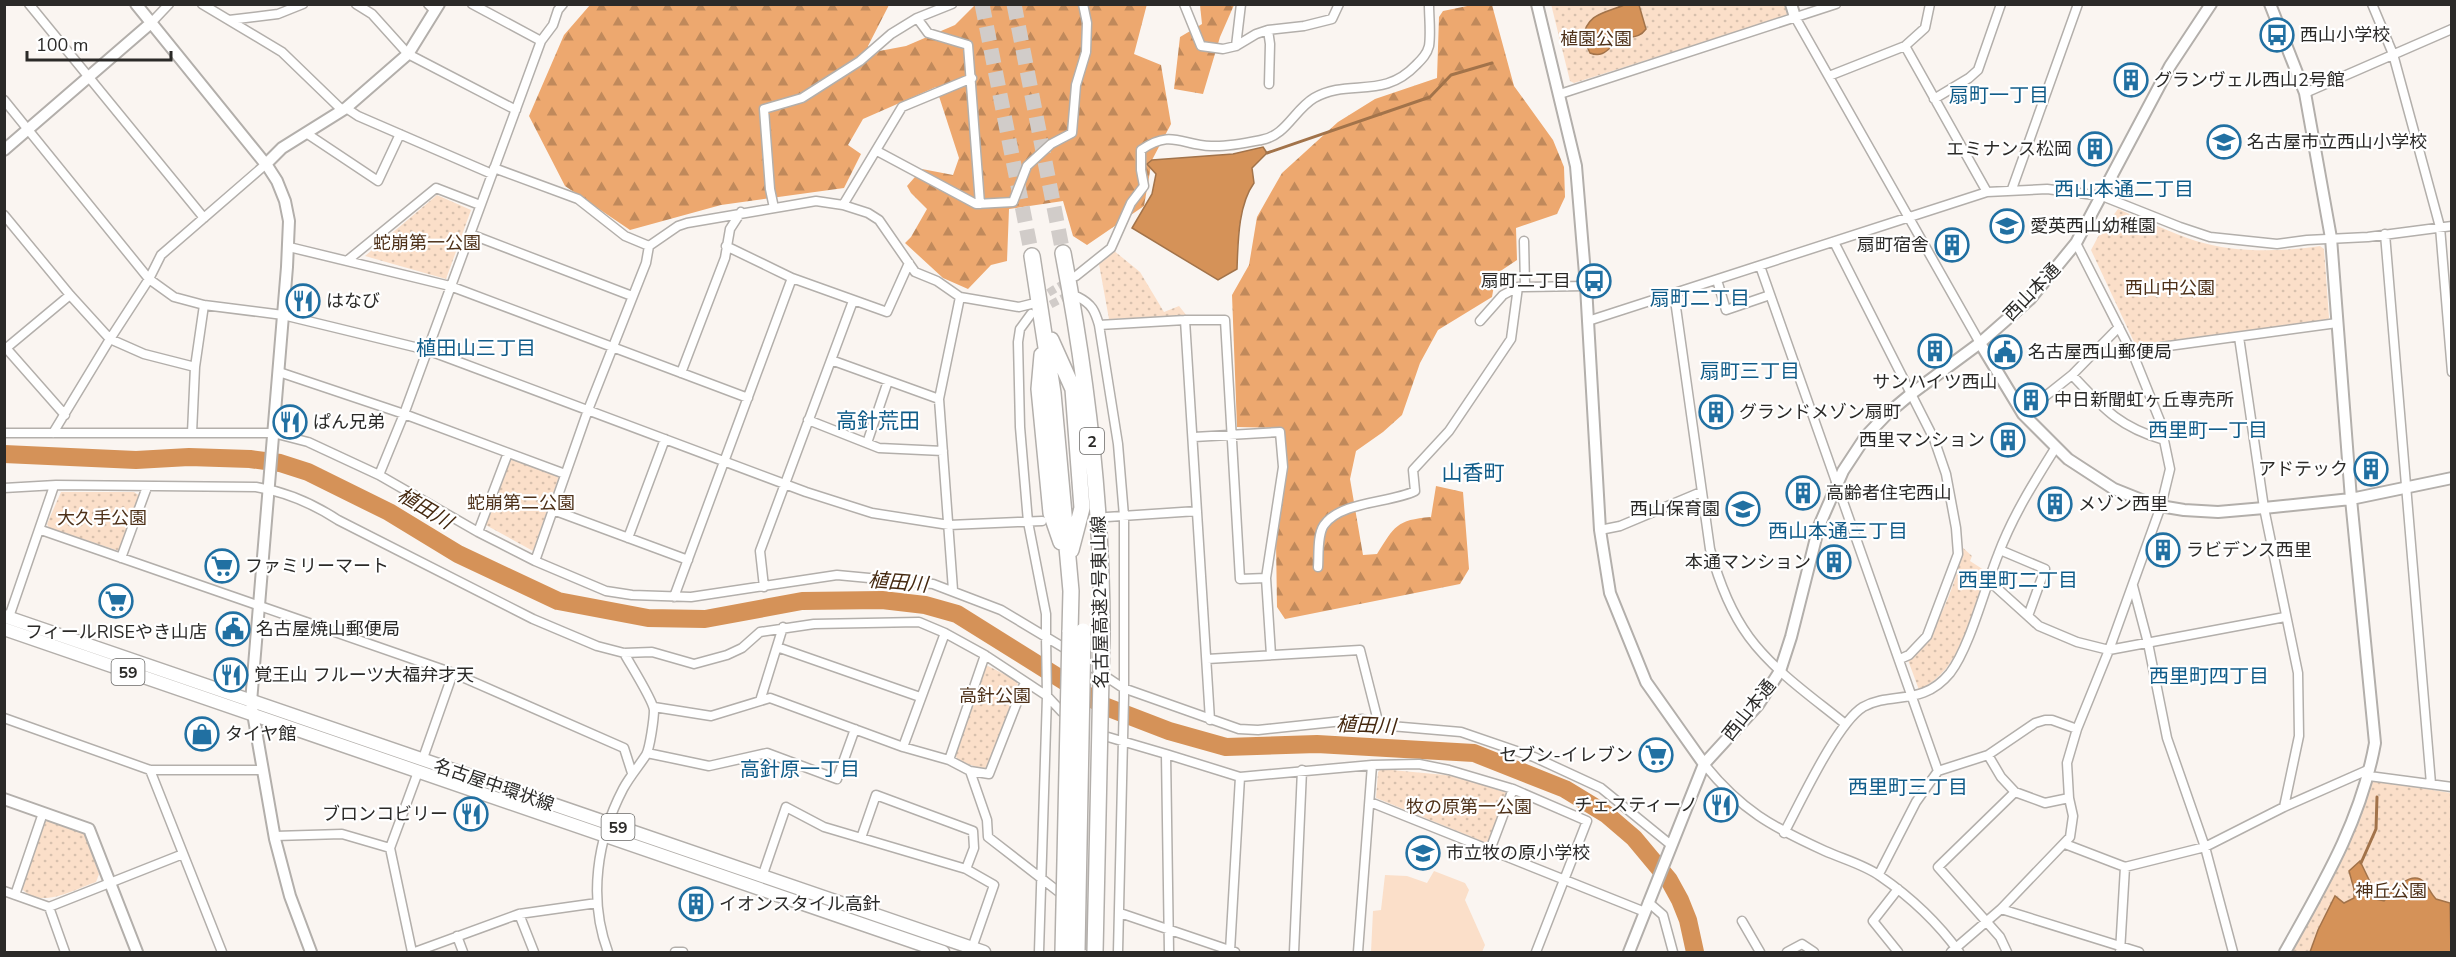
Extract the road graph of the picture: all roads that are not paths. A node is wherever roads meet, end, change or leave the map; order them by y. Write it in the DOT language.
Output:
graph roads {
  1 [pos="29,4"];
  2 [pos="136,4"];
  3 [pos="169,4"];
  4 [pos="202,4"];
  5 [pos="303,4"];
  6 [pos="357,4"];
  7 [pos="472,4"];
  8 [pos="563,4"];
  9 [pos="952,4"];
  10 [pos="1083,4"];
  11 [pos="1184,4"];
  12 [pos="1240,4"];
  13 [pos="1339,4"];
  14 [pos="1429,4"];
  15 [pos="1537,4"];
  16 [pos="1791,4"];
  17 [pos="1836,4"];
  18 [pos="1930,4"];
  19 [pos="2001,4"];
  20 [pos="2079,4"];
  21 [pos="2211,4"];
  22 [pos="2270,4"];
  23 [pos="2373,4"];
  24 [pos="434,7"];
  25 [pos="1795,16"];
  26 [pos="917,18"];
  27 [pos="229,20"];
  28 [pos="151,23"];
  29 [pos="2451,29"];
  30 [pos="1268,30"];
  31 [pos="541,41"];
  32 [pos="1236,46"];
  33 [pos="1905,46"];
  34 [pos="408,54"];
  35 [pos="2393,54"];
  36 [pos="1830,76"];
  37 [pos="88,77"];
  38 [pos="972,78"];
  39 [pos="1269,84"];
  40 [pos="2305,93"];
  41 [pos="1560,94"];
  42 [pos="1934,99"];
  43 [pos="4,100"];
  44 [pos="344,109"];
  45 [pos="516,110"];
  46 [pos="28,129"];
  47 [pos="306,134"];
  48 [pos="400,134"];
  49 [pos="4,150"];
  50 [pos="877,151"];
  51 [pos="266,164"];
  52 [pos="493,171"];
  53 [pos="2012,189"];
  54 [pos="1987,192"];
  55 [pos="2102,196"];
  56 [pos="980,204"];
  57 [pos="480,205"];
  58 [pos="843,205"];
  59 [pos="774,208"];
  60 [pos="741,212"];
  61 [pos="4,214"];
  62 [pos="204,218"];
  63 [pos="1909,219"];
  64 [pos="2451,226"];
  65 [pos="2440,227"];
  66 [pos="470,234"];
  67 [pos="2385,234"];
  68 [pos="2331,238"];
  69 [pos="1524,241"];
  70 [pos="1834,242"];
  71 [pos="2076,243"];
  72 [pos="649,246"];
  73 [pos="726,246"];
  74 [pos="289,247"];
  75 [pos="1064,253"];
  76 [pos="1032,256"];
  77 [pos="348,260"];
  78 [pos="909,263"];
  79 [pos="1760,266"];
  80 [pos="1076,276"];
  81 [pos="792,278"];
  82 [pos="149,279"];
  83 [pos="1717,280"];
  84 [pos="450,286"];
  85 [pos="1521,286"];
  86 [pos="1586,286"];
  87 [pos="1674,293"];
  88 [pos="70,295"];
  89 [pos="1770,295"];
  90 [pos="632,296"];
  91 [pos="960,297"];
  92 [pos="1078,297"];
  93 [pos="853,301"];
  94 [pos="1031,304"];
  95 [pos="204,305"];
  96 [pos="1019,307"];
  97 [pos="283,315"];
  98 [pos="1185,320"];
  99 [pos="1480,321"];
  100 [pos="1588,321"];
  101 [pos="2337,322"];
  102 [pos="1099,325"];
  103 [pos="2119,327"];
  104 [pos="2239,337"];
  105 [pos="110,339"];
  106 [pos="1980,343"];
  107 [pos="613,347"];
  108 [pos="5,349"];
  109 [pos="427,350"];
  110 [pos="2133,354"];
  111 [pos="831,360"];
  112 [pos="195,366"];
  113 [pos="279,372"];
  114 [pos="2451,372"];
  115 [pos="681,373"];
  116 [pos="2072,375"];
  117 [pos="888,381"];
  118 [pos="1911,394"];
  119 [pos="748,398"];
  120 [pos="939,399"];
  121 [pos="588,410"];
  122 [pos="404,414"];
  123 [pos="2023,414"];
  124 [pos="65,415"];
  125 [pos="808,420"];
  126 [pos="4,433"];
  127 [pos="192,433"];
  128 [pos="53,434"];
  129 [pos="1232,435"];
  130 [pos="273,436"];
  131 [pos="1194,437"];
  132 [pos="665,438"];
  133 [pos="2164,440"];
  134 [pos="867,443"];
  135 [pos="2056,447"];
  136 [pos="943,451"];
  137 [pos="508,453"];
  138 [pos="725,460"];
  139 [pos="565,474"];
  140 [pos="379,475"];
  141 [pos="2451,478"];
  142 [pos="785,482"];
  143 [pos="1837,485"];
  144 [pos="54,486"];
  145 [pos="147,487"];
  146 [pos="2408,487"];
  147 [pos="4,488"];
  148 [pos="269,489"];
  149 [pos="1701,492"];
  150 [pos="2351,499"];
  151 [pos="2161,506"];
  152 [pos="2264,508"];
  153 [pos="553,510"];
  154 [pos="1197,511"];
  155 [pos="1124,516"];
  156 [pos="1103,519"];
  157 [pos="1042,521"];
  158 [pos="1028,522"];
  159 [pos="949,525"];
  160 [pos="41,530"];
  161 [pos="1600,530"];
  162 [pos="478,532"];
  163 [pos="628,538"];
  164 [pos="2000,550"];
  165 [pos="121,558"];
  166 [pos="687,560"];
  167 [pos="535,561"];
  168 [pos="1318,567"];
  169 [pos="1266,578"];
  170 [pos="1988,580"];
  171 [pos="2133,585"];
  172 [pos="764,587"];
  173 [pos="953,590"];
  174 [pos="674,597"];
  175 [pos="259,607"];
  176 [pos="2028,616"];
  177 [pos="2285,617"];
  178 [pos="6,621"];
  179 [pos="783,627"];
  180 [pos="1087,631"];
  181 [pos="945,633"];
  182 [pos="1046,636"];
  183 [pos="2148,643"];
  184 [pos="777,647"];
  185 [pos="2109,650"];
  186 [pos="624,653"];
  187 [pos="985,654"];
  188 [pos="1271,655"];
  189 [pos="1207,659"];
  190 [pos="1900,659"];
  191 [pos="1780,671"];
  192 [pos="453,673"];
  193 [pos="1024,682"];
  194 [pos="1123,688"];
  195 [pos="1047,691"];
  196 [pos="920,697"];
  197 [pos="1913,697"];
  198 [pos="760,701"];
  199 [pos="654,707"];
  200 [pos="252,708"];
  201 [pos="1062,712"];
  202 [pos="4,718"];
  203 [pos="1210,720"];
  204 [pos="1844,723"];
  205 [pos="1379,725"];
  206 [pos="855,729"];
  207 [pos="2077,729"];
  208 [pos="1108,737"];
  209 [pos="1123,741"];
  210 [pos="903,747"];
  211 [pos="647,753"];
  212 [pos="1166,754"];
  213 [pos="1988,755"];
  214 [pos="949,760"];
  215 [pos="1704,764"];
  216 [pos="1372,765"];
  217 [pos="420,766"];
  218 [pos="150,770"];
  219 [pos="262,770"];
  220 [pos="1302,770"];
  221 [pos="970,771"];
  222 [pos="1938,771"];
  223 [pos="2370,772"];
  224 [pos="632,773"];
  225 [pos="1240,777"];
  226 [pos="2431,784"];
  227 [pos="2451,787"];
  228 [pos="1513,789"];
  229 [pos="2015,792"];
  230 [pos="2069,798"];
  231 [pos="4,799"];
  232 [pos="1370,802"];
  233 [pos="2284,807"];
  234 [pos="43,813"];
  235 [pos="608,830"];
  236 [pos="1784,833"];
  237 [pos="275,836"];
  238 [pos="861,838"];
  239 [pos="2064,844"];
  240 [pos="1670,847"];
  241 [pos="2205,847"];
  242 [pos="390,848"];
  243 [pos="1490,850"];
  244 [pos="183,854"];
  245 [pos="2125,867"];
  246 [pos="966,869"];
  247 [pos="1878,874"];
  248 [pos="762,877"];
  249 [pos="1564,880"];
  250 [pos="1043,881"];
  251 [pos="110,882"];
  252 [pos="1898,889"];
  253 [pos="4,891"];
  254 [pos="15,895"];
  255 [pos="597,903"];
  256 [pos="1073,906"];
  257 [pos="49,907"];
  258 [pos="1646,907"];
  259 [pos="2001,909"];
  260 [pos="1120,913"];
  261 [pos="519,914"];
  262 [pos="1742,921"];
  263 [pos="1986,922"];
  264 [pos="1169,930"];
  265 [pos="457,936"];
  266 [pos="978,950"];
  267 [pos="2120,950"];
  268 [pos="65,952"];
  269 [pos="137,952"];
  270 [pos="222,952"];
  271 [pos="311,952"];
  272 [pos="413,952"];
  273 [pos="463,952"];
  274 [pos="534,952"];
  275 [pos="608,952"];
  276 [pos="675,952"];
  277 [pos="683,952"];
  278 [pos="943,952"];
  279 [pos="1040,952"];
  280 [pos="1077,952"];
  281 [pos="1095,952"];
  282 [pos="1118,952"];
  283 [pos="1169,952"];
  284 [pos="1233,952"];
  285 [pos="1294,952"];
  286 [pos="1358,952"];
  287 [pos="1536,952"];
  288 [pos="1629,952"];
  289 [pos="1673,952"];
  290 [pos="1760,952"];
  291 [pos="1787,952"];
  292 [pos="1814,952"];
  293 [pos="1898,952"];
  294 [pos="1956,952"];
  295 [pos="2007,952"];
  296 [pos="2139,952"];
  297 [pos="2233,952"];
  298 [pos="2285,952"];
  1 -- 37 [label="street"];
  2 -- 28 [label="street"];
  3 -- 28 [label="street"];
  4 -- 27 [label="street"];
  5 -- 27 [label="street"];
  6 -- 34 [label="street"];
  7 -- 31 [label="street"];
  8 -- 31 [label="street"];
  9 -- 26 [label="street"];
  10 -- 56 [label="street"];
  11 -- 32 [label="street"];
  12 -- 32 [label="street"];
  13 -- 30 [label="street"];
  14 -- 80 [label="street"];
  15 -- 41 [label="street"];
  16 -- 25 [label="street"];
  17 -- 25 [label="street"];
  18 -- 33 [label="street"];
  19 -- 42 [label="street"];
  20 -- 53 [label="street"];
  21 -- 55 [label="street, 西山本通"];
  22 -- 40 [label="street"];
  23 -- 35 [label="street"];
  24 -- 34 [label="street"];
  25 -- 36 [label="street"];
  25 -- 41 [label="street"];
  26 -- 38 [label="street"];
  26 -- 59 [label="street"];
  27 -- 44 [label="street"];
  28 -- 37 [label="street"];
  28 -- 51 [label="street"];
  29 -- 35 [label="street"];
  30 -- 32 [label="street"];
  30 -- 39 [label="street"];
  31 -- 45 [label="street"];
  33 -- 36 [label="street"];
  33 -- 42 [label="street"];
  34 -- 44 [label="street"];
  34 -- 45 [label="street"];
  35 -- 40 [label="street"];
  35 -- 65 [label="street"];
  36 -- 63 [label="street"];
  37 -- 46 [label="street"];
  37 -- 62 [label="street"];
  38 -- 50 [label="street"];
  38 -- 56 [label="street"];
  40 -- 68 [label="street"];
  41 -- 86 [label="street"];
  42 -- 54 [label="street"];
  43 -- 46 [label="street"];
  44 -- 47 [label="street"];
  44 -- 48 [label="street"];
  45 -- 52 [label="street"];
  46 -- 49 [label="street"];
  46 -- 82 [label="street"];
  47 -- 48 [label="street"];
  47 -- 51 [label="street"];
  48 -- 52 [label="street"];
  50 -- 56 [label="street"];
  50 -- 58 [label="street"];
  51 -- 62 [label="street"];
  51 -- 74 [label="street"];
  52 -- 57 [label="street"];
  52 -- 72 [label="street"];
  53 -- 54 [label="street"];
  53 -- 55 [label="street"];
  54 -- 63 [label="street"];
  55 -- 68 [label="street"];
  55 -- 71 [label="street, 西山本通"];
  57 -- 66 [label="street"];
  57 -- 77 [label="street"];
  58 -- 59 [label="street"];
  58 -- 78 [label="street"];
  59 -- 60 [label="street"];
  60 -- 72 [label="street"];
  60 -- 73 [label="street"];
  61 -- 88 [label="street"];
  62 -- 82 [label="street"];
  63 -- 70 [label="street"];
  63 -- 106 [label="street"];
  64 -- 65 [label="street"];
  65 -- 67 [label="street"];
  65 -- 114 [label="street"];
  66 -- 84 [label="street"];
  66 -- 90 [label="street"];
  67 -- 68 [label="street"];
  67 -- 146 [label="street"];
  68 -- 101 [label="street"];
  69 -- 85 [label="street"];
  70 -- 79 [label="street"];
  70 -- 118 [label="street"];
  71 -- 103 [label="street"];
  71 -- 106 [label="street, 西山本通"];
  72 -- 90 [label="street"];
  73 -- 81 [label="street"];
  73 -- 115 [label="street"];
  74 -- 77 [label="street"];
  74 -- 97 [label="street"];
  75 -- 156 [label="highway, 名古屋高速2号東山線 / 2"];
  76 -- 180 [label="highway, 名古屋高速2号東山線 / 2"];
  77 -- 84 [label="street"];
  78 -- 91 [label="street"];
  78 -- 93 [label="street"];
  79 -- 83 [label="street"];
  79 -- 89 [label="street"];
  81 -- 93 [label="street"];
  81 -- 119 [label="street"];
  82 -- 95 [label="street"];
  82 -- 105 [label="street"];
  83 -- 87 [label="street"];
  83 -- 89 [label="street"];
  84 -- 107 [label="street"];
  84 -- 109 [label="street"];
  85 -- 86 [label="street"];
  85 -- 99 [label="street"];
  85 -- 168 [label="street"];
  86 -- 100 [label="street"];
  87 -- 100 [label="street"];
  87 -- 149 [label="street"];
  88 -- 105 [label="street"];
  88 -- 108 [label="street"];
  89 -- 143 [label="street"];
  90 -- 107 [label="street"];
  91 -- 96 [label="street"];
  91 -- 120 [label="street"];
  92 -- 102 [label="street"];
  93 -- 111 [label="street"];
  94 -- 96 [label="street"];
  95 -- 97 [label="street"];
  95 -- 112 [label="street"];
  96 -- 158 [label="street"];
  97 -- 109 [label="street"];
  97 -- 113 [label="street"];
  98 -- 102 [label="street"];
  98 -- 129 [label="street"];
  98 -- 131 [label="street"];
  100 -- 161 [label="street"];
  101 -- 104 [label="street"];
  101 -- 150 [label="street"];
  102 -- 155 [label="street"];
  103 -- 110 [label="street"];
  103 -- 116 [label="street"];
  104 -- 110 [label="street"];
  104 -- 152 [label="street"];
  105 -- 112 [label="street"];
  105 -- 124 [label="street"];
  106 -- 118 [label="street, 西山本通"];
  106 -- 123 [label="street"];
  107 -- 115 [label="street"];
  107 -- 121 [label="street"];
  108 -- 124 [label="street"];
  109 -- 121 [label="street"];
  109 -- 122 [label="street"];
  110 -- 133 [label="street"];
  111 -- 117 [label="street"];
  111 -- 125 [label="street"];
  112 -- 127 [label="street"];
  113 -- 122 [label="street"];
  113 -- 130 [label="street"];
  115 -- 119 [label="street"];
  116 -- 123 [label="street"];
  116 -- 133 [label="street"];
  117 -- 120 [label="street"];
  117 -- 134 [label="street"];
  118 -- 143 [label="street, 西山本通"];
  118 -- 190 [label="street"];
  119 -- 138 [label="street"];
  120 -- 136 [label="street"];
  121 -- 132 [label="street"];
  121 -- 139 [label="street"];
  122 -- 137 [label="street"];
  122 -- 140 [label="street"];
  123 -- 135 [label="street"];
  124 -- 128 [label="street"];
  125 -- 134 [label="street"];
  125 -- 142 [label="street"];
  126 -- 128 [label="street"];
  127 -- 128 [label="street"];
  127 -- 130 [label="street"];
  129 -- 131 [label="street"];
  129 -- 169 [label="street"];
  129 -- 169 [label="street"];
  130 -- 140 [label="street"];
  130 -- 148 [label="street"];
  131 -- 154 [label="street"];
  132 -- 138 [label="street"];
  132 -- 163 [label="street"];
  133 -- 151 [label="street"];
  134 -- 136 [label="street"];
  135 -- 151 [label="street"];
  135 -- 164 [label="street"];
  136 -- 159 [label="street"];
  137 -- 139 [label="street"];
  137 -- 162 [label="street"];
  138 -- 142 [label="street"];
  138 -- 166 [label="street"];
  139 -- 153 [label="street"];
  140 -- 162 [label="street"];
  141 -- 146 [label="street"];
  142 -- 159 [label="street"];
  142 -- 172 [label="street"];
  143 -- 190 [label="street"];
  143 -- 191 [label="street, 西山本通"];
  144 -- 145 [label="street"];
  144 -- 147 [label="street"];
  144 -- 160 [label="street"];
  145 -- 148 [label="street"];
  145 -- 165 [label="street"];
  146 -- 150 [label="street"];
  146 -- 226 [label="street"];
  148 -- 175 [label="street"];
  148 -- 186 [label="street"];
  149 -- 161 [label="street"];
  149 -- 191 [label="street"];
  150 -- 152 [label="street"];
  150 -- 223 [label="street"];
  151 -- 152 [label="street"];
  151 -- 171 [label="street"];
  152 -- 177 [label="street"];
  153 -- 163 [label="street"];
  153 -- 167 [label="street"];
  154 -- 155 [label="street"];
  154 -- 189 [label="street"];
  155 -- 156 [label="street"];
  155 -- 194 [label="street"];
  156 -- 180 [label="highway, 名古屋高速2号東山線 / 2"];
  157 -- 158 [label="street"];
  158 -- 159 [label="street"];
  158 -- 182 [label="street"];
  159 -- 173 [label="street"];
  160 -- 165 [label="street"];
  160 -- 178 [label="street"];
  161 -- 215 [label="street"];
  162 -- 167 [label="street"];
  163 -- 166 [label="street"];
  164 -- 170 [label="street"];
  164 -- 176 [label="street"];
  165 -- 175 [label="street"];
  166 -- 174 [label="street"];
  167 -- 174 [label="street"];
  169 -- 188 [label="street"];
  170 -- 176 [label="street"];
  170 -- 197 [label="street"];
  171 -- 183 [label="street"];
  171 -- 185 [label="street"];
  172 -- 173 [label="street"];
  172 -- 174 [label="street"];
  173 -- 182 [label="street"];
  175 -- 192 [label="street"];
  175 -- 200 [label="street"];
  176 -- 185 [label="street"];
  177 -- 183 [label="street"];
  177 -- 233 [label="street"];
  178 -- 200 [label="main road, 名古屋中環状線 / 59"];
  179 -- 181 [label="street"];
  179 -- 184 [label="street"];
  179 -- 186 [label="street"];
  180 -- 280 [label="highway"];
  180 -- 280 [label="highway, 名古屋高速2号東山線 / 2, bridge"];
  180 -- 281 [label="highway, 名古屋高速2号東山線 / 2, bridge"];
  181 -- 187 [label="street"];
  181 -- 196 [label="street"];
  182 -- 194 [label="street"];
  182 -- 195 [label="street"];
  183 -- 185 [label="street"];
  183 -- 241 [label="street"];
  184 -- 196 [label="street"];
  184 -- 198 [label="street"];
  185 -- 207 [label="street"];
  186 -- 199 [label="street"];
  187 -- 193 [label="street"];
  187 -- 214 [label="street"];
  188 -- 189 [label="street"];
  188 -- 205 [label="street"];
  189 -- 203 [label="street"];
  190 -- 197 [label="street"];
  191 -- 204 [label="street"];
  191 -- 215 [label="street, 西山本通"];
  192 -- 217 [label="street"];
  192 -- 224 [label="street"];
  193 -- 195 [label="street"];
  193 -- 221 [label="street"];
  194 -- 203 [label="street"];
  194 -- 209 [label="street"];
  195 -- 201 [label="street"];
  195 -- 250 [label="street"];
  196 -- 210 [label="street"];
  197 -- 204 [label="street"];
  197 -- 222 [label="street"];
  198 -- 199 [label="street"];
  198 -- 206 [label="street"];
  199 -- 211 [label="street"];
  200 -- 217 [label="main road, 名古屋中環状線 / 59"];
  200 -- 219 [label="street"];
  202 -- 218 [label="street"];
  203 -- 205 [label="street"];
  204 -- 236 [label="street"];
  205 -- 240 [label="street"];
  206 -- 210 [label="street"];
  206 -- 211 [label="street"];
  207 -- 213 [label="street"];
  207 -- 230 [label="street"];
  208 -- 209 [label="street"];
  209 -- 212 [label="street"];
  209 -- 260 [label="street"];
  210 -- 214 [label="street"];
  211 -- 224 [label="street"];
  212 -- 225 [label="street"];
  212 -- 264 [label="street"];
  213 -- 222 [label="street"];
  213 -- 229 [label="street"];
  214 -- 221 [label="street"];
  215 -- 236 [label="street"];
  215 -- 240 [label="street"];
  216 -- 220 [label="street"];
  216 -- 228 [label="street"];
  216 -- 232 [label="street"];
  217 -- 235 [label="main road, 名古屋中環状線 / 59"];
  217 -- 242 [label="street"];
  218 -- 219 [label="street"];
  218 -- 244 [label="street"];
  219 -- 237 [label="street"];
  220 -- 225 [label="street"];
  220 -- 285 [label="street"];
  221 -- 250 [label="street"];
  222 -- 247 [label="street"];
  223 -- 226 [label="street"];
  223 -- 233 [label="street"];
  223 -- 298 [label="street"];
  224 -- 235 [label="street"];
  225 -- 284 [label="street"];
  226 -- 227 [label="street"];
  228 -- 243 [label="street"];
  228 -- 249 [label="street"];
  229 -- 230 [label="street"];
  229 -- 263 [label="street"];
  230 -- 239 [label="street"];
  231 -- 234 [label="street"];
  232 -- 243 [label="street"];
  232 -- 286 [label="street"];
  233 -- 241 [label="street"];
  234 -- 251 [label="street"];
  234 -- 254 [label="street"];
  235 -- 248 [label="main road, 名古屋中環状線 / 59"];
  235 -- 255 [label="street"];
  235 -- 278 [label="main road, 名古屋中環状線 / 59"];
  236 -- 247 [label="street"];
  237 -- 242 [label="street"];
  237 -- 271 [label="street"];
  238 -- 246 [label="street"];
  238 -- 246 [label="street"];
  238 -- 248 [label="street"];
  239 -- 245 [label="street"];
  239 -- 259 [label="street"];
  240 -- 258 [label="street"];
  241 -- 245 [label="street"];
  241 -- 297 [label="street"];
  242 -- 272 [label="street"];
  243 -- 249 [label="street"];
  244 -- 251 [label="street"];
  244 -- 270 [label="street"];
  245 -- 267 [label="street"];
  246 -- 266 [label="street"];
  247 -- 252 [label="street"];
  248 -- 266 [label="main road, 名古屋中環状線 / 59"];
  249 -- 258 [label="street"];
  249 -- 287 [label="street"];
  250 -- 256 [label="street"];
  250 -- 279 [label="street"];
  251 -- 257 [label="street"];
  251 -- 269 [label="street"];
  252 -- 293 [label="street"];
  252 -- 294 [label="street"];
  253 -- 254 [label="street"];
  254 -- 257 [label="street"];
  255 -- 261 [label="street"];
  255 -- 275 [label="street"];
  257 -- 268 [label="street"];
  258 -- 288 [label="street"];
  258 -- 289 [label="street"];
  259 -- 263 [label="street"];
  259 -- 267 [label="street"];
  260 -- 264 [label="street"];
  260 -- 282 [label="street"];
  261 -- 265 [label="street"];
  261 -- 274 [label="street"];
  262 -- 290 [label="street"];
  263 -- 294 [label="street"];
  263 -- 295 [label="street"];
  264 -- 283 [label="street"];
  264 -- 284 [label="street"];
  265 -- 272 [label="street"];
  265 -- 273 [label="street"];
  267 -- 296 [label="street"];
  276 -- 277 [label="street"];
  291 -- 292 [label="street"];
}
